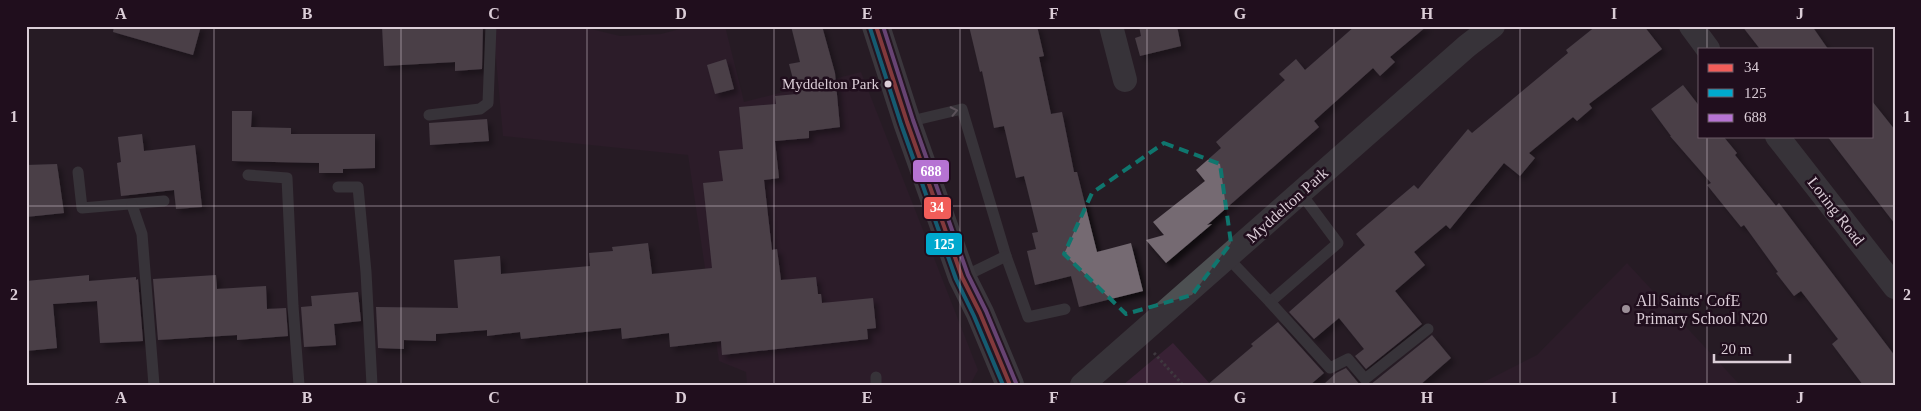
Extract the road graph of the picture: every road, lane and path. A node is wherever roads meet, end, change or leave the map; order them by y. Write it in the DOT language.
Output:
graph roads {
  1 [pos="490,26"];
  2 [pos="876,26"];
  3 [pos="1111,26"];
  4 [pos="1493,26"];
  5 [pos="1691,26"];
  6 [pos="1707,48"];
  7 [pos="1124,80"];
  8 [pos="429,115"];
  9 [pos="907,122"];
  10 [pos="1779,138"];
  11 [pos="78,172"];
  12 [pos="248,175"];
  13 [pos="338,187"];
  14 [pos="1300,192"];
  15 [pos="164,201"];
  16 [pos="132,205"];
  17 [pos="1006,256"];
  18 [pos="1228,258"];
  19 [pos="962,277"];
  20 [pos="1895,287"];
  21 [pos="1270,302"];
  22 [pos="1065,309"];
  23 [pos="1428,329"];
  24 [pos="1138,337"];
  25 [pos="154,385"];
  26 [pos="299,385"];
  27 [pos="372,385"];
  28 [pos="1010,385"];
  29 [pos="1082,385"];
  30 [pos="1183,385"];
  1 -- 8 [label="lane"];
  2 -- 9 [label="main road"];
  3 -- 7 [label="street"];
  4 -- 14 [label="street, Myddelton Park"];
  5 -- 6 [label="street"];
  9 -- 17 [label="lane, one-way"];
  9 -- 19 [label="main road"];
  10 -- 20 [label="street, Loring Road"];
  11 -- 16 [label="lane"];
  12 -- 26 [label="lane"];
  13 -- 27 [label="lane"];
  14 -- 18 [label="street, Myddelton Park"];
  14 -- 21 [label="lane"];
  15 -- 16 [label="lane"];
  16 -- 25 [label="lane"];
  17 -- 19 [label="lane"];
  17 -- 22 [label="lane"];
  18 -- 21 [label="lane"];
  18 -- 24 [label="street, Myddelton Park"];
  19 -- 28 [label="main road"];
  21 -- 23 [label="lane"];
  24 -- 29 [label="street, Myddelton Park"];
  24 -- 30 [label="path"];
}
